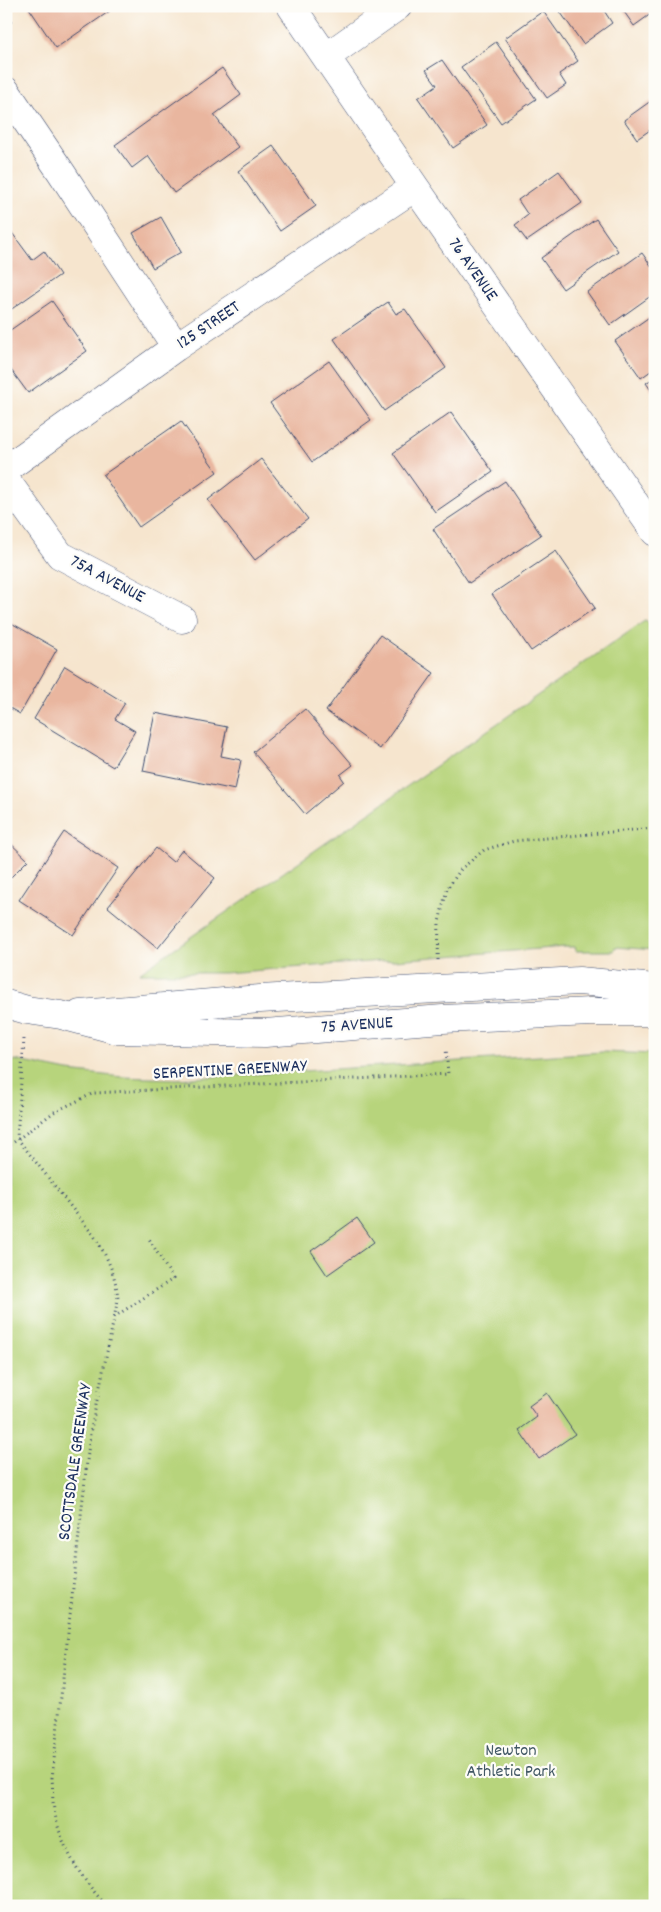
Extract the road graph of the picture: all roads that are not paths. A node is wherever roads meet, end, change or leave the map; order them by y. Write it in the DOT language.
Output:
graph roads {
  1 [pos="291,6"];
  2 [pos="398,6"];
  3 [pos="326,57"];
  4 [pos="6,91"];
  5 [pos="414,187"];
  6 [pos="176,348"];
  7 [pos="6,469"];
  8 [pos="6,480"];
  9 [pos="655,532"];
  10 [pos="182,619"];
  11 [pos="655,988"];
  12 [pos="16,1007"];
  13 [pos="655,1012"];
  14 [pos="61,1015"];
  1 -- 3 [label="street, 76 AVENUE"];
  2 -- 3 [label="street"];
  3 -- 5 [label="street, 76 AVENUE"];
  4 -- 6 [label="street"];
  5 -- 6 [label="street, 125 STREET"];
  5 -- 9 [label="street, 76 AVENUE"];
  6 -- 7 [label="street, 125 STREET"];
  8 -- 10 [label="street, 75A AVENUE"];
  11 -- 14 [label="street, 75 AVENUE"];
  12 -- 14 [label="street, 75 AVENUE"];
  13 -- 14 [label="street, 75 AVENUE"];
}
